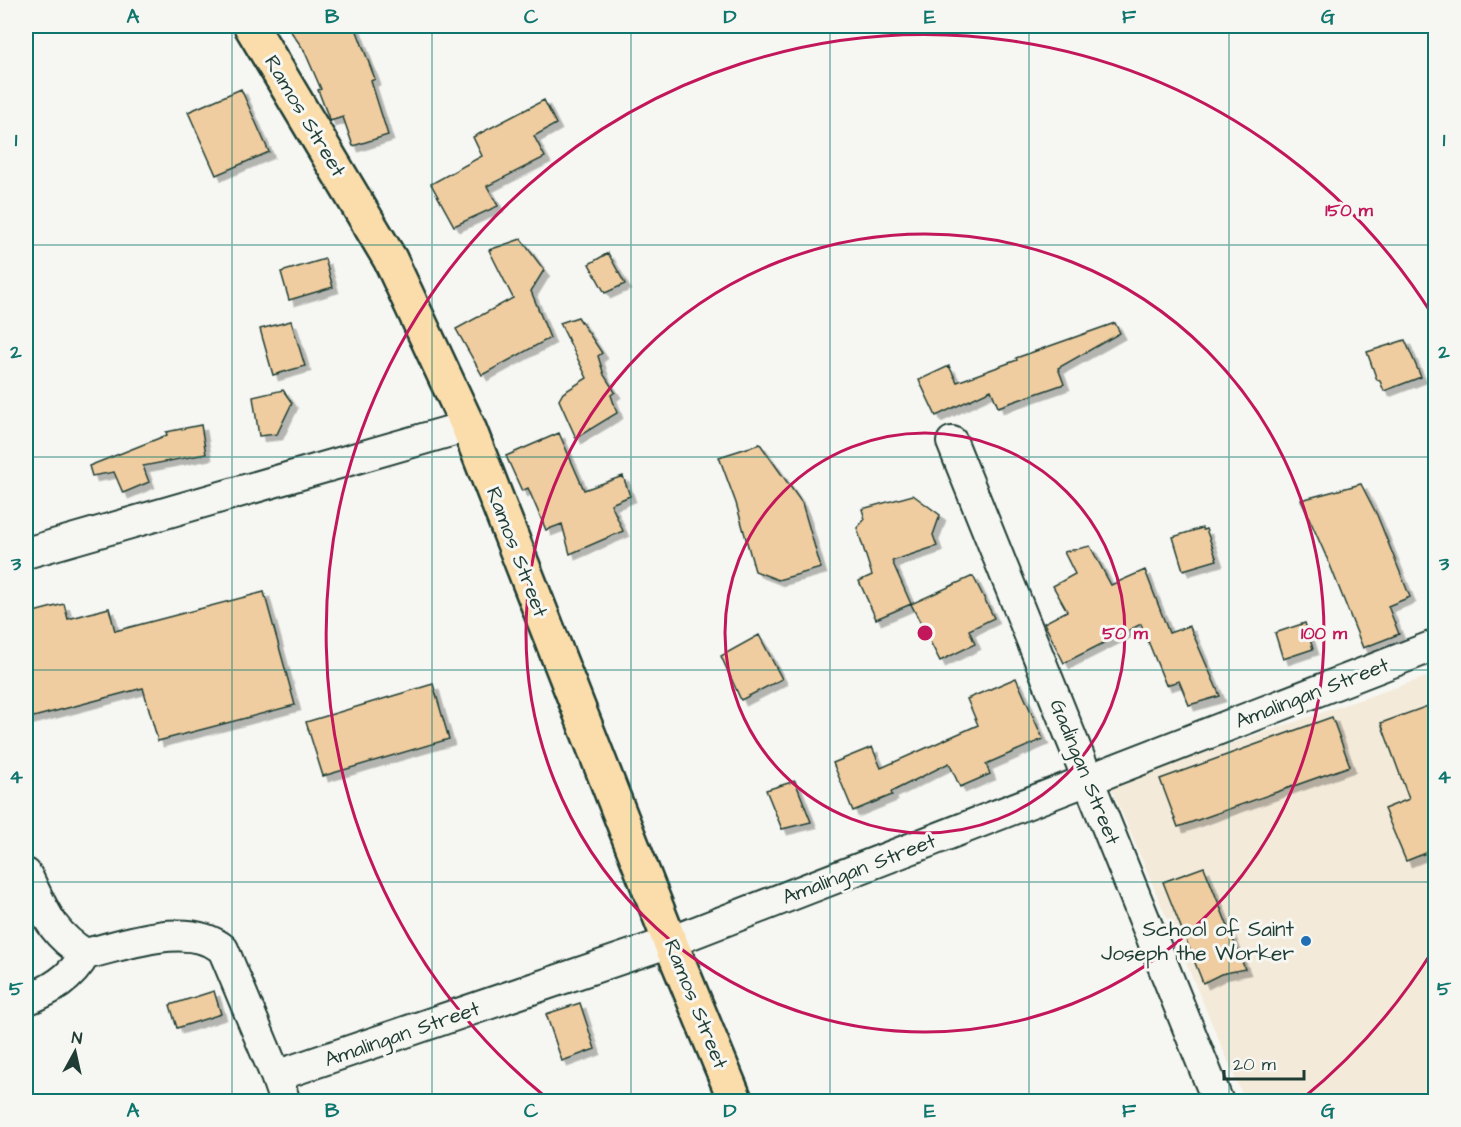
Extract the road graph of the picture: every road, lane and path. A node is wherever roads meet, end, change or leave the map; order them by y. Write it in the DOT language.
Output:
graph roads {
  1 [pos="251,26"];
  2 [pos="468,426"];
  3 [pos="952,442"];
  4 [pos="26,553"];
  5 [pos="1436,645"];
  6 [pos="1088,779"];
  7 [pos="26,874"];
  8 [pos="670,942"];
  9 [pos="85,954"];
  10 [pos="26,1000"];
  11 [pos="281,1089"];
  12 [pos="735,1101"];
  13 [pos="1218,1101"];
  1 -- 2 [label="main road, Ramos Street"];
  2 -- 4 [label="street"];
  2 -- 8 [label="main road, Ramos Street"];
  3 -- 6 [label="street, Gadingan Street"];
  5 -- 6 [label="street, Amalingan Street"];
  6 -- 8 [label="street, Amalingan Street"];
  6 -- 13 [label="street, Gadingan Street"];
  7 -- 9 [label="street"];
  8 -- 11 [label="street, Amalingan Street"];
  8 -- 12 [label="main road, Ramos Street"];
  9 -- 10 [label="street"];
  9 -- 11 [label="street"];
}
